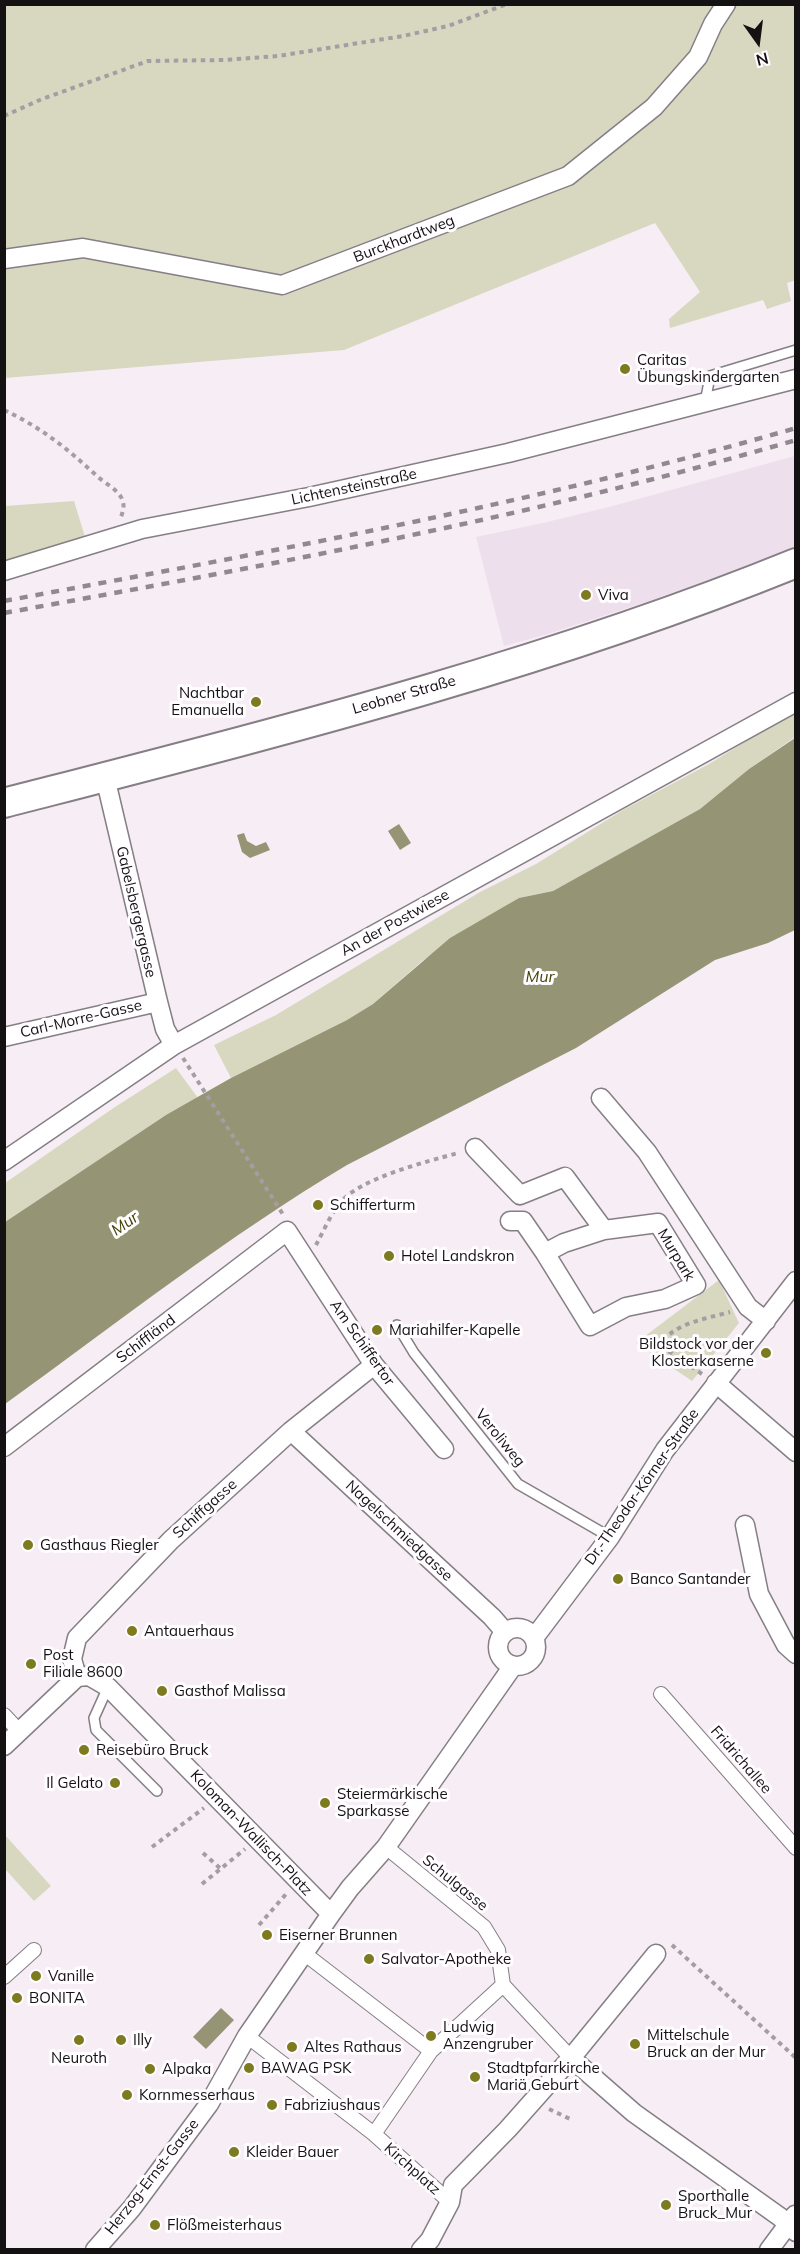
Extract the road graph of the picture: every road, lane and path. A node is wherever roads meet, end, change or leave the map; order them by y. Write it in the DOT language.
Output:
graph roads {
  1 [pos="507,4"];
  2 [pos="726,4"];
  3 [pos="4,116"];
  4 [pos="4,259"];
  5 [pos="795,350"];
  6 [pos="795,379"];
  7 [pos="705,403"];
  8 [pos="4,410"];
  9 [pos="121,535"];
  10 [pos="795,563"];
  11 [pos="4,571"];
  12 [pos="795,702"];
  13 [pos="105,777"];
  14 [pos="4,803"];
  15 [pos="158,1002"];
  16 [pos="4,1037"];
  17 [pos="174,1045"];
  18 [pos="191,1071"];
  19 [pos="601,1098"];
  20 [pos="475,1148"];
  21 [pos="4,1161"];
  22 [pos="510,1221"];
  23 [pos="286,1224"];
  24 [pos="604,1230"];
  25 [pos="545,1253"];
  26 [pos="306,1261"];
  27 [pos="723,1268"];
  28 [pos="795,1281"];
  29 [pos="696,1285"];
  30 [pos="748,1306"];
  31 [pos="766,1321"];
  32 [pos="397,1325"];
  33 [pos="374,1365"];
  34 [pos="716,1383"];
  35 [pos="291,1431"];
  36 [pos="4,1447"];
  37 [pos="444,1449"];
  38 [pos="795,1452"];
  39 [pos="745,1525"];
  40 [pos="610,1537"];
  41 [pos="506,1632"];
  42 [pos="534,1638"];
  43 [pos="795,1654"];
  44 [pos="513,1666"];
  45 [pos="77,1677"];
  46 [pos="108,1687"];
  47 [pos="661,1694"];
  48 [pos="13,1724"];
  49 [pos="4,1746"];
  50 [pos="157,1791"];
  51 [pos="215,1797"];
  52 [pos="256,1839"];
  53 [pos="152,1846"];
  54 [pos="386,1847"];
  55 [pos="795,1848"];
  56 [pos="203,1853"];
  57 [pos="221,1869"];
  58 [pos="298,1881"];
  59 [pos="202,1884"];
  60 [pos="331,1914"];
  61 [pos="259,1925"];
  62 [pos="34,1950"];
  63 [pos="305,1954"];
  64 [pos="656,1954"];
  65 [pos="4,1977"];
  66 [pos="503,1985"];
  67 [pos="247,2036"];
  68 [pos="431,2051"];
  69 [pos="571,2058"];
  70 [pos="795,2058"];
  71 [pos="552,2110"];
  72 [pos="570,2119"];
  73 [pos="374,2134"];
  74 [pos="450,2202"];
  75 [pos="793,2223"];
  76 [pos="95,2250"];
  77 [pos="421,2250"];
  78 [pos="770,2250"];
  1 -- 3 [label="path"];
  2 -- 4 [label="street, Burckhardtweg"];
  5 -- 7 [label="lane"];
  6 -- 7 [label="street, Lichtensteinstraße"];
  7 -- 9 [label="street, Lichtensteinstraße"];
  8 -- 9 [label="path"];
  9 -- 11 [label="street, Lichtensteinstraße"];
  10 -- 13 [label="main road, Leobner Straße"];
  12 -- 17 [label="street, An der Postwiese"];
  13 -- 14 [label="main road, Leobner Straße"];
  13 -- 15 [label="street, Gabelsbergergasse"];
  15 -- 16 [label="street, Carl-Morre-Gasse"];
  15 -- 17 [label="street, Gabelsbergergasse"];
  17 -- 21 [label="street, An der Postwiese"];
  18 -- 23 [label="path"];
  19 -- 27 [label="street, Murpark"];
  20 -- 24 [label="street"];
  20 -- 26 [label="path"];
  22 -- 25 [label="street, Murpark"];
  23 -- 26 [label="street, Am Schiffertor"];
  23 -- 36 [label="street, Schiffländ"];
  24 -- 25 [label="street, Murpark"];
  24 -- 29 [label="street, Murpark"];
  25 -- 29 [label="street, Murpark"];
  26 -- 33 [label="street, Am Schiffertor"];
  27 -- 29 [label="street"];
  27 -- 30 [label="street, Murpark"];
  28 -- 31 [label="street, Dr.-Theodor-Körner-Straße"];
  30 -- 31 [label="street, Murpark"];
  30 -- 34 [label="path"];
  31 -- 34 [label="street, Dr.-Theodor-Körner-Straße"];
  32 -- 40 [label="lane, Veroliweg"];
  33 -- 35 [label="street, Schiffgasse"];
  33 -- 37 [label="street, Am Schiffertor"];
  34 -- 38 [label="street"];
  34 -- 40 [label="street, Dr.-Theodor-Körner-Straße"];
  35 -- 41 [label="street, Nagelschmiedgasse"];
  35 -- 45 [label="street, Schiffgasse"];
  39 -- 43 [label="street"];
  40 -- 42 [label="street, Dr.-Theodor-Körner-Straße"];
  41 -- 42 [label="street"];
  41 -- 44 [label="street"];
  42 -- 44 [label="street"];
  44 -- 54 [label="street"];
  45 -- 46 [label="street, Koloman-Wallisch-Platz"];
  45 -- 48 [label="street"];
  46 -- 50 [label="lane"];
  46 -- 51 [label="street, Koloman-Wallisch-Platz"];
  47 -- 55 [label="street, Fridrichallee"];
  48 -- 49 [label="street"];
  51 -- 52 [label="street, Koloman-Wallisch-Platz"];
  51 -- 53 [label="path"];
  52 -- 57 [label="path"];
  52 -- 58 [label="street, Koloman-Wallisch-Platz"];
  54 -- 60 [label="street"];
  54 -- 66 [label="street, Schulgasse"];
  56 -- 57 [label="path"];
  57 -- 59 [label="path"];
  58 -- 60 [label="street, Koloman-Wallisch-Platz"];
  58 -- 61 [label="path"];
  60 -- 63 [label="street"];
  62 -- 65 [label="street"];
  63 -- 67 [label="street"];
  63 -- 68 [label="street"];
  64 -- 69 [label="street, Kirchplatz"];
  64 -- 70 [label="path"];
  66 -- 68 [label="street, Kirchplatz"];
  66 -- 69 [label="street"];
  67 -- 73 [label="street"];
  67 -- 76 [label="street, Herzog-Ernst-Gasse"];
  68 -- 73 [label="street, Kirchplatz"];
  69 -- 74 [label="street, Kirchplatz"];
  69 -- 75 [label="street"];
  71 -- 72 [label="path"];
  73 -- 74 [label="street, Kirchplatz"];
  74 -- 77 [label="street"];
  75 -- 78 [label="street"];
}
